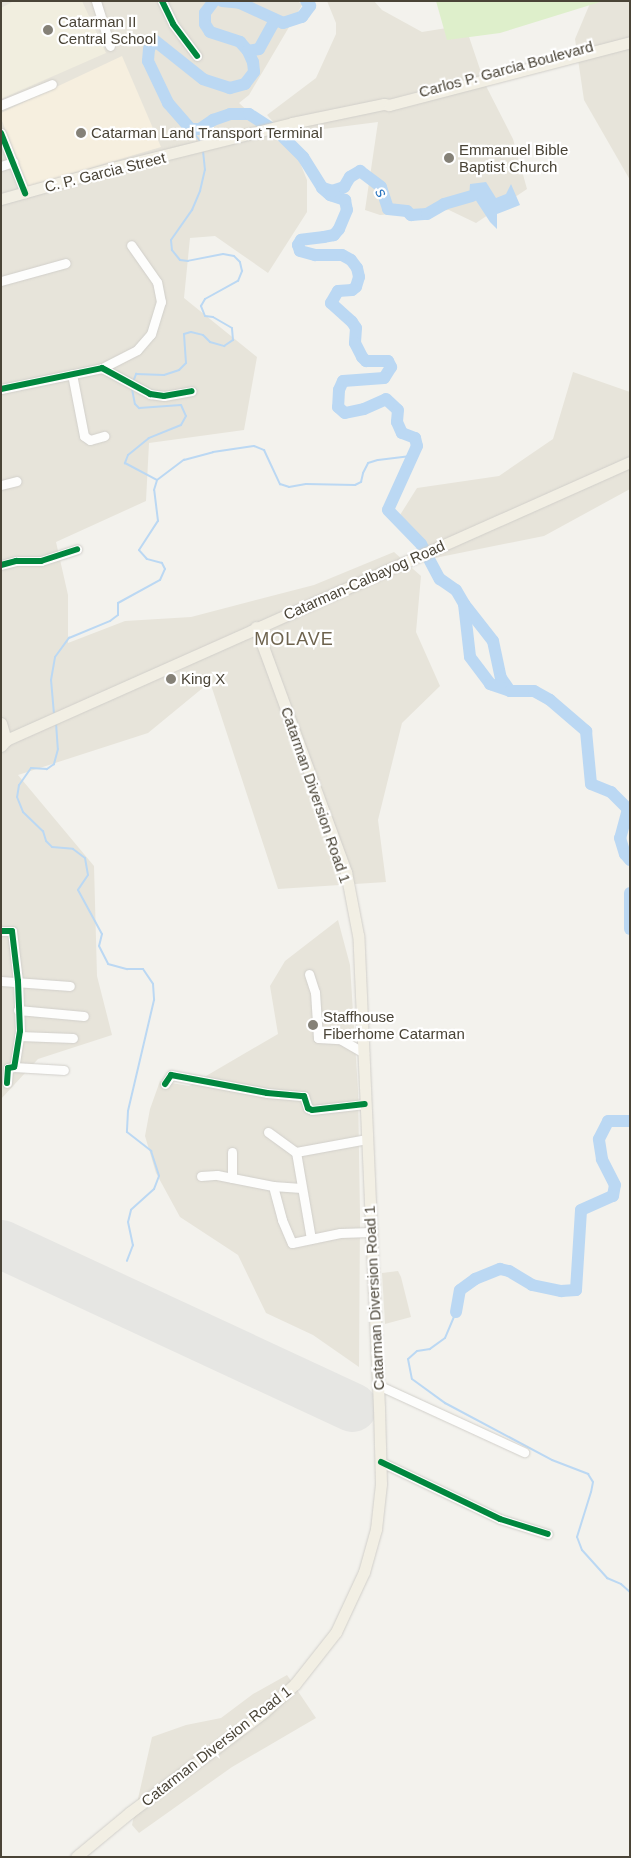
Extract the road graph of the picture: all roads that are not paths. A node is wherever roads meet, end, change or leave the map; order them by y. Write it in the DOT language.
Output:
graph roads {
  1 [pos="96,1"];
  2 [pos="162,1"];
  3 [pos="630,36"];
  4 [pos="630,42"];
  5 [pos="611,44"];
  6 [pos="110,46"];
  7 [pos="197,56"];
  8 [pos="52,84"];
  9 [pos="1,105"];
  10 [pos="1,133"];
  11 [pos="210,145"];
  12 [pos="13,162"];
  13 [pos="1,166"];
  14 [pos="25,193"];
  15 [pos="1,199"];
  16 [pos="131,244"];
  17 [pos="66,263"];
  18 [pos="1,281"];
  19 [pos="102,368"];
  20 [pos="72,374"];
  21 [pos="1,389"];
  22 [pos="192,391"];
  23 [pos="104,436"];
  24 [pos="630,462"];
  25 [pos="18,481"];
  26 [pos="1,485"];
  27 [pos="78,549"];
  28 [pos="1,565"];
  29 [pos="256,627"];
  30 [pos="1,724"];
  31 [pos="3,743"];
  32 [pos="1,931"];
  33 [pos="309,974"];
  34 [pos="1,981"];
  35 [pos="18,981"];
  36 [pos="70,986"];
  37 [pos="18,1010"];
  38 [pos="84,1016"];
  39 [pos="19,1036"];
  40 [pos="73,1038"];
  41 [pos="364,1053"];
  42 [pos="14,1066"];
  43 [pos="64,1070"];
  44 [pos="7,1083"];
  45 [pos="164,1084"];
  46 [pos="366,1104"];
  47 [pos="268,1132"];
  48 [pos="367,1139"];
  49 [pos="232,1152"];
  50 [pos="296,1152"];
  51 [pos="201,1176"];
  52 [pos="232,1178"];
  53 [pos="273,1186"];
  54 [pos="301,1188"];
  55 [pos="372,1232"];
  56 [pos="311,1239"];
  57 [pos="378,1384"];
  58 [pos="524,1452"];
  59 [pos="380,1462"];
  60 [pos="548,1534"];
  61 [pos="76,1857"];
  1 -- 6 [label="street"];
  2 -- 7 [label="street"];
  3 -- 5 [label="main road, Carlos P. Garcia Boulevard"];
  4 -- 5 [label="main road, Carlos P. Garcia Boulevard"];
  5 -- 11 [label="main road, Carlos P. Garcia Boulevard"];
  8 -- 9 [label="street"];
  10 -- 12 [label="street"];
  11 -- 14 [label="main road, C. P. Garcia Street"];
  12 -- 13 [label="street"];
  12 -- 14 [label="street"];
  14 -- 15 [label="main road, C. P. Garcia Street"];
  16 -- 19 [label="street"];
  17 -- 18 [label="street"];
  19 -- 20 [label="street"];
  19 -- 22 [label="street"];
  20 -- 21 [label="street"];
  20 -- 23 [label="street"];
  24 -- 29 [label="main road, Catarman-Calbayog Road"];
  25 -- 26 [label="street"];
  27 -- 28 [label="street"];
  29 -- 31 [label="main road, Catarman-Calbayog Road"];
  29 -- 41 [label="main road, Catarman Diversion Road 1"];
  30 -- 31 [label="main road"];
  32 -- 35 [label="street"];
  33 -- 41 [label="street"];
  34 -- 35 [label="street"];
  35 -- 36 [label="street"];
  35 -- 37 [label="street"];
  37 -- 38 [label="street"];
  37 -- 39 [label="street"];
  39 -- 40 [label="street"];
  39 -- 42 [label="street"];
  41 -- 46 [label="main road, Catarman Diversion Road 1"];
  42 -- 43 [label="street"];
  42 -- 44 [label="street"];
  45 -- 46 [label="street"];
  46 -- 48 [label="main road, Catarman Diversion Road 1"];
  47 -- 50 [label="street"];
  48 -- 50 [label="street"];
  48 -- 55 [label="main road, Catarman Diversion Road 1"];
  49 -- 52 [label="street"];
  50 -- 54 [label="street"];
  51 -- 52 [label="street"];
  52 -- 53 [label="street"];
  53 -- 54 [label="street"];
  53 -- 56 [label="street"];
  54 -- 56 [label="street"];
  55 -- 56 [label="street"];
  55 -- 57 [label="main road, Catarman Diversion Road 1"];
  57 -- 58 [label="street"];
  57 -- 59 [label="main road, Catarman Diversion Road 1"];
  59 -- 60 [label="street"];
  59 -- 61 [label="main road, Catarman Diversion Road 1"];
}
